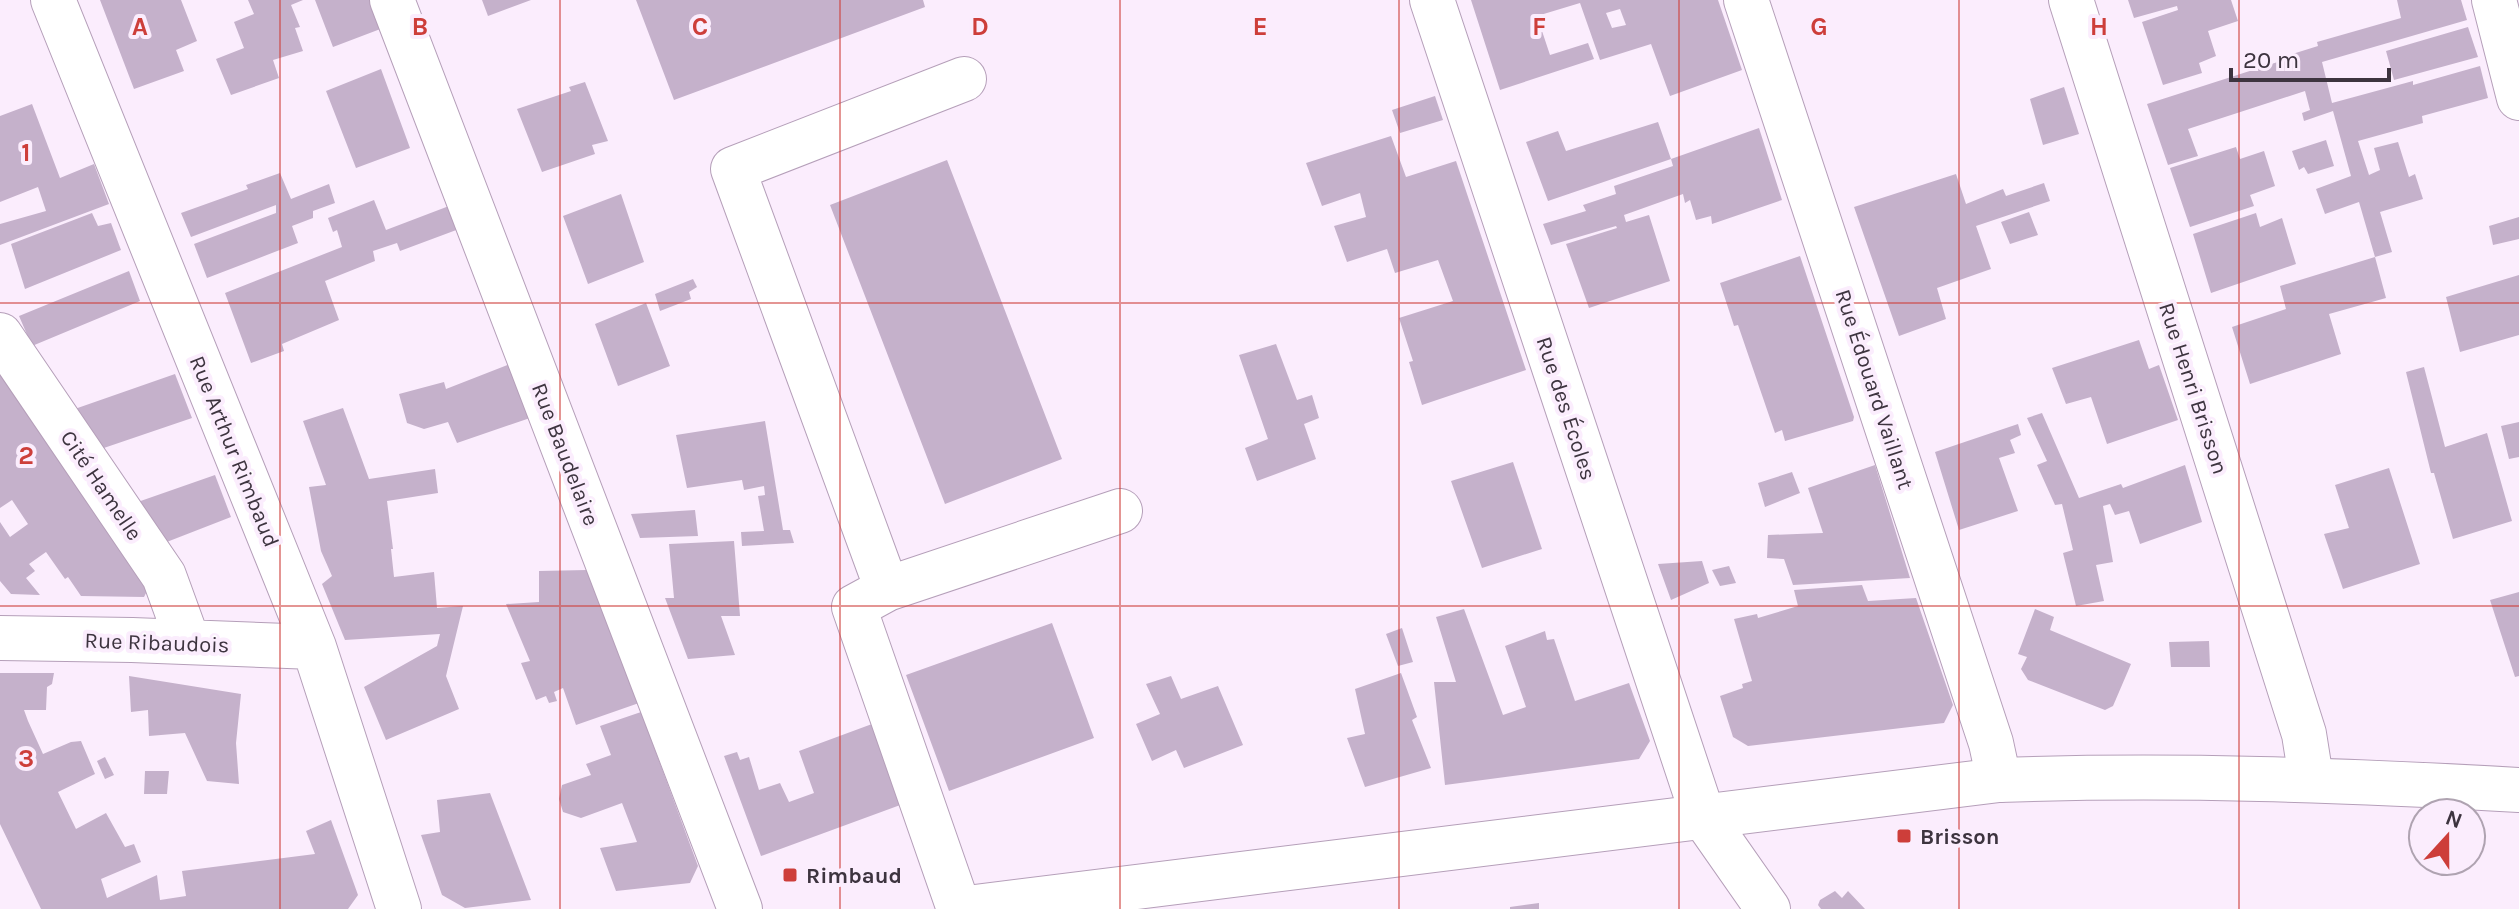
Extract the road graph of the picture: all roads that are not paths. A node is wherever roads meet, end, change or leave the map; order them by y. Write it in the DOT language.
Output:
graph roads {
  1 [pos="53,0"];
  2 [pos="392,0"];
  3 [pos="1432,0"];
  4 [pos="1746,0"];
  5 [pos="2071,0"];
  6 [pos="2494,0"];
  7 [pos="964,79"];
  8 [pos="2519,98"];
  9 [pos="0,335"];
  10 [pos="1120,511"];
  11 [pos="887,589"];
  12 [pos="0,638"];
  13 [pos="188,642"];
  14 [pos="314,647"];
  15 [pos="2311,778"];
  16 [pos="1999,780"];
  17 [pos="2519,790"];
  18 [pos="1703,816"];
  19 [pos="399,909"];
  20 [pos="740,909"];
  21 [pos="959,909"];
  22 [pos="1768,909"];
  1 -- 14 [label="street, Rue Arthur Rimbaud"];
  2 -- 20 [label="street, Rue Baudelaire"];
  3 -- 18 [label="street, Rue des Écoles"];
  4 -- 16 [label="street, Rue Édouard Vaillant"];
  5 -- 15 [label="street, Rue Henri Brisson"];
  6 -- 8 [label="street"];
  7 -- 11 [label="street"];
  9 -- 13 [label="street, Cité Hamelle"];
  10 -- 11 [label="street"];
  11 -- 21 [label="street"];
  12 -- 13 [label="street, Rue Ribaudois"];
  13 -- 14 [label="street, Rue Ribaudois"];
  14 -- 19 [label="street, Rue Arthur Rimbaud"];
  15 -- 16 [label="street"];
  15 -- 17 [label="street"];
  16 -- 18 [label="street"];
  18 -- 21 [label="street"];
  18 -- 22 [label="street, Rue des Écoles"];
}
